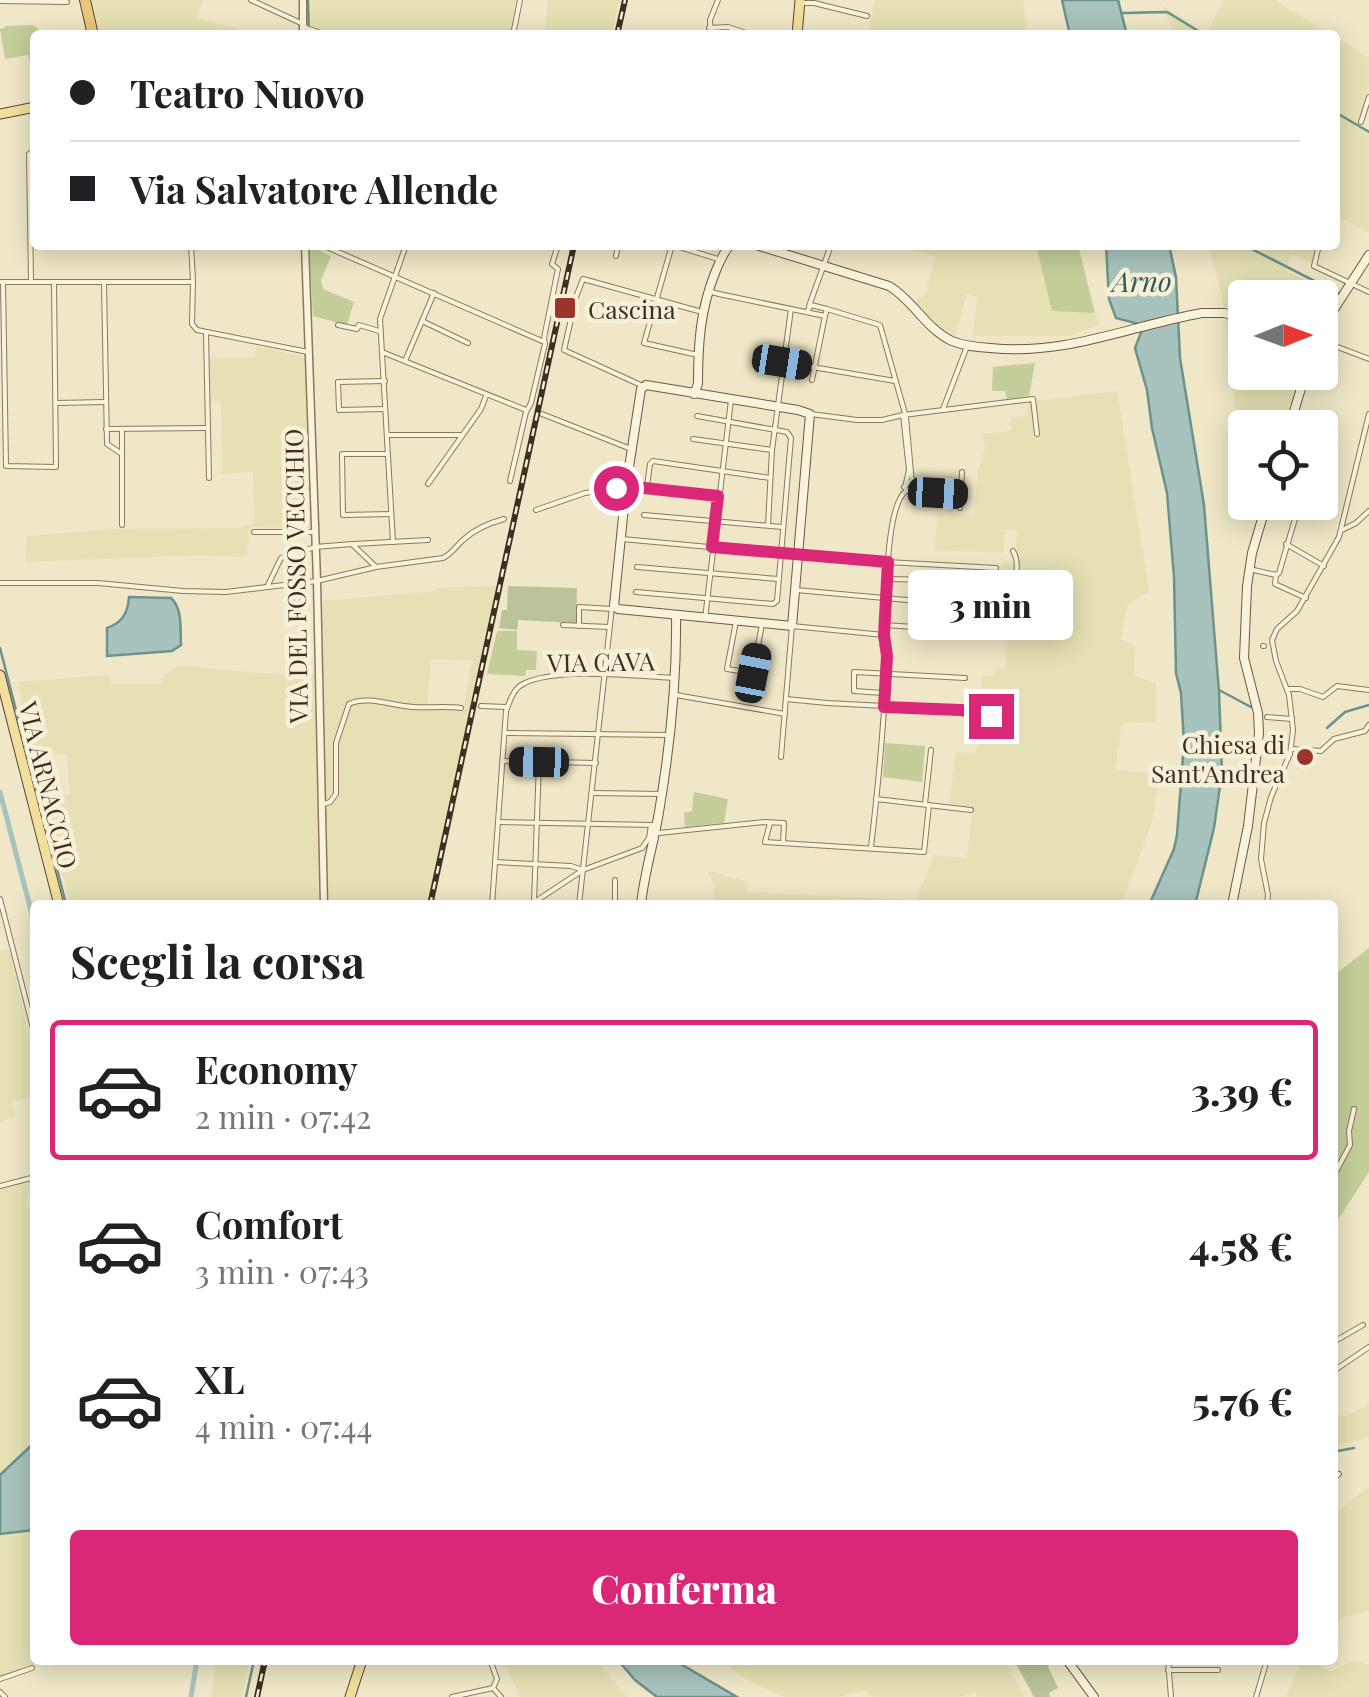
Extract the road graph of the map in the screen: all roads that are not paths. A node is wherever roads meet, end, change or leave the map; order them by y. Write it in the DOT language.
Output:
graph roads {
  1 [pos="84,0"];
  2 [pos="251,0"];
  3 [pos="303,0"];
  4 [pos="520,0"];
  5 [pos="718,0"];
  6 [pos="0,1"];
  7 [pos="67,2"];
  8 [pos="800,2"];
  9 [pos="867,16"];
  10 [pos="304,29"];
  11 [pos="90,30"];
  12 [pos="514,30"];
  13 [pos="710,30"];
  14 [pos="798,30"];
  15 [pos="1369,97"];
  16 [pos="30,108"];
  17 [pos="0,115"];
  18 [pos="1361,122"];
  19 [pos="32,250"];
  20 [pos="192,250"];
  21 [pos="305,250"];
  22 [pos="334,250"];
  23 [pos="404,250"];
  24 [pos="556,250"];
  25 [pos="617,250"];
  26 [pos="670,250"];
  27 [pos="688,250"];
  28 [pos="725,250"];
  29 [pos="772,250"];
  30 [pos="829,250"];
  31 [pos="1318,250"];
  32 [pos="1369,255"];
  33 [pos="616,256"];
  34 [pos="721,260"];
  35 [pos="824,266"];
  36 [pos="396,276"];
  37 [pos="1,282"];
  38 [pos="31,282"];
  39 [pos="193,282"];
  40 [pos="54,283"];
  41 [pos="104,283"];
  42 [pos="1351,283"];
  43 [pos="708,291"];
  44 [pos="1369,292"];
  45 [pos="434,293"];
  46 [pos="655,300"];
  47 [pos="1338,308"];
  48 [pos="791,309"];
  49 [pos="808,309"];
  50 [pos="826,309"];
  51 [pos="702,312"];
  52 [pos="1228,315"];
  53 [pos="825,316"];
  54 [pos="422,321"];
  55 [pos="338,325"];
  56 [pos="380,331"];
  57 [pos="206,333"];
  58 [pos="544,342"];
  59 [pos="468,343"];
  60 [pos="966,348"];
  61 [pos="1338,349"];
  62 [pos="308,352"];
  63 [pos="382,352"];
  64 [pos="698,355"];
  65 [pos="1369,359"];
  66 [pos="405,361"];
  67 [pos="782,362"];
  68 [pos="814,367"];
  69 [pos="812,380"];
  70 [pos="385,381"];
  71 [pos="895,381"];
  72 [pos="698,384"];
  73 [pos="643,386"];
  74 [pos="486,394"];
  75 [pos="694,394"];
  76 [pos="707,396"];
  77 [pos="731,400"];
  78 [pos="106,402"];
  79 [pos="55,403"];
  80 [pos="778,407"];
  81 [pos="386,408"];
  82 [pos="527,410"];
  83 [pos="943,410"];
  84 [pos="542,414"];
  85 [pos="810,414"];
  86 [pos="1369,414"];
  87 [pos="903,415"];
  88 [pos="697,416"];
  89 [pos="727,421"];
  90 [pos="207,428"];
  91 [pos="106,429"];
  92 [pos="122,429"];
  93 [pos="774,430"];
  94 [pos="1367,432"];
  95 [pos="1037,434"];
  96 [pos="388,435"];
  97 [pos="462,435"];
  98 [pos="693,438"];
  99 [pos="725,444"];
  100 [pos="631,449"];
  101 [pos="772,450"];
  102 [pos="122,454"];
  103 [pos="388,454"];
  104 [pos="722,471"];
  105 [pos="962,472"];
  106 [pos="208,478"];
  107 [pos="770,478"];
  108 [pos="510,481"];
  109 [pos="428,484"];
  110 [pos="910,484"];
  111 [pos="626,486"];
  112 [pos="961,486"];
  113 [pos="647,488"];
  114 [pos="908,491"];
  115 [pos="961,494"];
  116 [pos="718,496"];
  117 [pos="960,508"];
  118 [pos="536,510"];
  119 [pos="1369,511"];
  120 [pos="392,514"];
  121 [pos="644,515"];
  122 [pos="504,519"];
  123 [pos="1262,520"];
  124 [pos="1294,520"];
  125 [pos="715,521"];
  126 [pos="122,525"];
  127 [pos="768,525"];
  128 [pos="782,527"];
  129 [pos="1342,530"];
  130 [pos="254,532"];
  131 [pos="314,532"];
  132 [pos="620,538"];
  133 [pos="428,540"];
  134 [pos="393,542"];
  135 [pos="352,544"];
  136 [pos="1286,544"];
  137 [pos="315,547"];
  138 [pos="712,547"];
  139 [pos="297,551"];
  140 [pos="1013,551"];
  141 [pos="780,553"];
  142 [pos="799,556"];
  143 [pos="888,562"];
  144 [pos="1324,566"];
  145 [pos="376,567"];
  146 [pos="638,567"];
  147 [pos="996,568"];
  148 [pos="1249,569"];
  149 [pos="710,573"];
  150 [pos="1276,575"];
  151 [pos="778,579"];
  152 [pos="887,579"];
  153 [pos="937,580"];
  154 [pos="316,581"];
  155 [pos="297,582"];
  156 [pos="0,583"];
  157 [pos="268,585"];
  158 [pos="796,590"];
  159 [pos="636,592"];
  160 [pos="1304,597"];
  161 [pos="886,598"];
  162 [pos="707,599"];
  163 [pos="298,604"];
  164 [pos="612,607"];
  165 [pos="995,608"];
  166 [pos="676,616"];
  167 [pos="705,618"];
  168 [pos="736,621"];
  169 [pos="762,624"];
  170 [pos="884,625"];
  171 [pos="562,626"];
  172 [pos="578,626"];
  173 [pos="792,626"];
  174 [pos="609,627"];
  175 [pos="884,635"];
  176 [pos="886,672"];
  177 [pos="0,675"];
  178 [pos="605,675"];
  179 [pos="674,678"];
  180 [pos="965,678"];
  181 [pos="1287,690"];
  182 [pos="1368,691"];
  183 [pos="885,693"];
  184 [pos="674,695"];
  185 [pos="786,699"];
  186 [pos="481,706"];
  187 [pos="507,707"];
  188 [pos="884,707"];
  189 [pos="461,708"];
  190 [pos="784,714"];
  191 [pos="991,716"];
  192 [pos="1267,717"];
  193 [pos="1292,718"];
  194 [pos="1369,725"];
  195 [pos="506,733"];
  196 [pos="598,734"];
  197 [pos="670,735"];
  198 [pos="1292,749"];
  199 [pos="932,750"];
  200 [pos="781,757"];
  201 [pos="503,761"];
  202 [pos="539,762"];
  203 [pos="596,762"];
  204 [pos="592,793"];
  205 [pos="662,794"];
  206 [pos="876,799"];
  207 [pos="321,805"];
  208 [pos="927,805"];
  209 [pos="971,810"];
  210 [pos="498,822"];
  211 [pos="770,823"];
  212 [pos="538,824"];
  213 [pos="589,824"];
  214 [pos="654,828"];
  215 [pos="783,842"];
  216 [pos="872,847"];
  217 [pos="642,848"];
  218 [pos="495,862"];
  219 [pos="534,863"];
  220 [pos="584,870"];
  221 [pos="646,872"];
  222 [pos="615,880"];
  223 [pos="0,899"];
  224 [pos="59,900"];
  225 [pos="324,900"];
  226 [pos="492,900"];
  227 [pos="532,900"];
  228 [pos="538,900"];
  229 [pos="580,900"];
  230 [pos="614,900"];
  231 [pos="642,900"];
  232 [pos="1233,900"];
  233 [pos="1268,900"];
  234 [pos="30,1016"];
  235 [pos="1354,1110"];
  236 [pos="1338,1168"];
  237 [pos="30,1178"];
  238 [pos="0,1186"];
  239 [pos="1363,1326"];
  240 [pos="1338,1339"];
  241 [pos="1369,1347"];
  242 [pos="1338,1368"];
  243 [pos="360,1665"];
  244 [pos="492,1665"];
  245 [pos="1071,1665"];
  246 [pos="1168,1665"];
  247 [pos="1267,1665"];
  248 [pos="32,1668"];
  249 [pos="1168,1670"];
  250 [pos="1218,1670"];
  251 [pos="0,1679"];
  252 [pos="494,1688"];
  253 [pos="0,1692"];
  254 [pos="5,1697"];
  255 [pos="350,1697"];
  256 [pos="452,1697"];
  257 [pos="501,1697"];
  258 [pos="1094,1697"];
  259 [pos="1171,1697"];
  260 [pos="1256,1697"];
  1 -- 11 [label="highway"];
  2 -- 10 [label="street"];
  3 -- 10 [label="street"];
  4 -- 12 [label="street"];
  5 -- 13 [label="street"];
  6 -- 7 [label="street"];
  8 -- 9 [label="street"];
  8 -- 14 [label="main road"];
  15 -- 18 [label="street"];
  16 -- 17 [label="main road"];
  19 -- 38 [label="street"];
  20 -- 39 [label="street"];
  21 -- 62 [label="street, VIA DEL FOSSO VECCHIO"];
  22 -- 36 [label="street"];
  23 -- 36 [label="street"];
  24 -- 58 [label="street"];
  25 -- 33 [label="street"];
  26 -- 46 [label="street"];
  27 -- 34 [label="street"];
  28 -- 34 [label="main road"];
  29 -- 35 [label="main road"];
  30 -- 35 [label="street"];
  31 -- 42 [label="street"];
  32 -- 42 [label="main road"];
  34 -- 43 [label="main road"];
  35 -- 49 [label="street"];
  35 -- 52 [label="main road"];
  36 -- 45 [label="street"];
  36 -- 56 [label="street"];
  37 -- 38 [label="street"];
  37 -- 79 [label="street"];
  38 -- 40 [label="street"];
  39 -- 41 [label="street"];
  39 -- 57 [label="street"];
  40 -- 41 [label="street"];
  40 -- 79 [label="street"];
  41 -- 78 [label="street"];
  42 -- 44 [label="street"];
  42 -- 47 [label="main road"];
  43 -- 48 [label="street"];
  43 -- 51 [label="main road"];
  45 -- 54 [label="street"];
  45 -- 58 [label="street"];
  46 -- 51 [label="street"];
  46 -- 64 [label="street"];
  46 -- 73 [label="street"];
  48 -- 49 [label="street"];
  48 -- 67 [label="street"];
  49 -- 50 [label="street"];
  49 -- 53 [label="street"];
  50 -- 53 [label="street"];
  50 -- 71 [label="street"];
  51 -- 64 [label="main road"];
  53 -- 68 [label="street"];
  54 -- 59 [label="street"];
  54 -- 66 [label="street"];
  55 -- 56 [label="street"];
  56 -- 63 [label="street"];
  57 -- 62 [label="street"];
  57 -- 90 [label="street"];
  58 -- 82 [label="street"];
  60 -- 83 [label="street"];
  61 -- 65 [label="street"];
  62 -- 131 [label="street, VIA DEL FOSSO VECCHIO"];
  63 -- 66 [label="street"];
  63 -- 70 [label="street"];
  64 -- 72 [label="main road"];
  66 -- 74 [label="street"];
  67 -- 68 [label="street"];
  67 -- 80 [label="street"];
  68 -- 69 [label="street"];
  68 -- 71 [label="street"];
  70 -- 81 [label="street"];
  70 -- 81 [label="street"];
  71 -- 87 [label="street"];
  72 -- 75 [label="main road"];
  72 -- 76 [label="main road"];
  73 -- 75 [label="main road"];
  73 -- 100 [label="main road"];
  74 -- 82 [label="street"];
  74 -- 97 [label="street"];
  75 -- 76 [label="main road"];
  76 -- 77 [label="main road"];
  77 -- 80 [label="main road"];
  77 -- 89 [label="street"];
  78 -- 79 [label="street"];
  78 -- 91 [label="street"];
  80 -- 85 [label="main road"];
  80 -- 93 [label="street"];
  81 -- 96 [label="street"];
  82 -- 108 [label="street"];
  83 -- 87 [label="street"];
  83 -- 95 [label="street"];
  84 -- 100 [label="street"];
  85 -- 87 [label="street"];
  85 -- 142 [label="main road"];
  86 -- 94 [label="street"];
  87 -- 110 [label="street"];
  88 -- 89 [label="street"];
  89 -- 93 [label="street"];
  89 -- 99 [label="street"];
  90 -- 92 [label="street"];
  90 -- 106 [label="street"];
  91 -- 92 [label="street"];
  91 -- 102 [label="street"];
  92 -- 102 [label="street"];
  93 -- 101 [label="street"];
  93 -- 128 [label="street"];
  94 -- 129 [label="street"];
  96 -- 97 [label="street"];
  96 -- 103 [label="street"];
  97 -- 109 [label="street"];
  98 -- 99 [label="street"];
  99 -- 101 [label="street"];
  99 -- 104 [label="street"];
  100 -- 111 [label="main road"];
  101 -- 107 [label="street"];
  102 -- 126 [label="street"];
  103 -- 120 [label="street"];
  103 -- 120 [label="street"];
  104 -- 107 [label="street"];
  104 -- 113 [label="street"];
  104 -- 116 [label="street"];
  105 -- 112 [label="street"];
  107 -- 127 [label="street"];
  110 -- 112 [label="street"];
  110 -- 114 [label="street"];
  111 -- 113 [label="street"];
  111 -- 118 [label="street"];
  111 -- 132 [label="main road"];
  112 -- 115 [label="street"];
  113 -- 116 [label="street"];
  114 -- 115 [label="street"];
  114 -- 143 [label="street"];
  115 -- 117 [label="street"];
  116 -- 125 [label="street"];
  119 -- 129 [label="street"];
  120 -- 134 [label="street"];
  121 -- 125 [label="street"];
  122 -- 145 [label="street"];
  123 -- 148 [label="main road"];
  124 -- 136 [label="street"];
  125 -- 127 [label="street"];
  125 -- 138 [label="street"];
  127 -- 128 [label="street"];
  128 -- 141 [label="street"];
  129 -- 144 [label="street"];
  130 -- 131 [label="street"];
  131 -- 137 [label="street, VIA DEL FOSSO VECCHIO"];
  132 -- 138 [label="street"];
  132 -- 164 [label="main road"];
  133 -- 134 [label="street"];
  134 -- 135 [label="street"];
  135 -- 137 [label="street"];
  135 -- 145 [label="street"];
  136 -- 144 [label="street"];
  136 -- 150 [label="street"];
  137 -- 139 [label="street"];
  137 -- 154 [label="street, VIA DEL FOSSO VECCHIO"];
  138 -- 141 [label="street"];
  138 -- 149 [label="street"];
  139 -- 155 [label="street"];
  139 -- 157 [label="street"];
  140 -- 165 [label="street"];
  141 -- 142 [label="street"];
  141 -- 151 [label="street"];
  142 -- 143 [label="street"];
  142 -- 158 [label="main road"];
  143 -- 147 [label="street"];
  143 -- 152 [label="street"];
  144 -- 160 [label="street"];
  145 -- 154 [label="street"];
  146 -- 149 [label="street"];
  148 -- 150 [label="street"];
  148 -- 232 [label="main road"];
  149 -- 151 [label="street"];
  149 -- 162 [label="street"];
  150 -- 160 [label="street"];
  151 -- 162 [label="street"];
  152 -- 153 [label="street"];
  152 -- 161 [label="street"];
  154 -- 155 [label="street"];
  154 -- 207 [label="street, VIA DEL FOSSO VECCHIO"];
  155 -- 157 [label="street"];
  155 -- 163 [label="street"];
  156 -- 157 [label="street"];
  158 -- 161 [label="street"];
  158 -- 173 [label="main road"];
  159 -- 162 [label="street"];
  160 -- 181 [label="street"];
  161 -- 165 [label="street"];
  161 -- 170 [label="street"];
  162 -- 167 [label="street"];
  164 -- 166 [label="main road"];
  164 -- 172 [label="street"];
  164 -- 174 [label="street"];
  165 -- 170 [label="street"];
  166 -- 167 [label="main road"];
  166 -- 179 [label="main road"];
  167 -- 168 [label="main road"];
  168 -- 169 [label="main road"];
  168 -- 169 [label="street"];
  169 -- 173 [label="main road"];
  170 -- 175 [label="street"];
  171 -- 172 [label="street"];
  172 -- 174 [label="street"];
  173 -- 175 [label="street"];
  173 -- 185 [label="street"];
  174 -- 178 [label="street"];
  175 -- 176 [label="street"];
  176 -- 180 [label="street"];
  176 -- 183 [label="street"];
  176 -- 183 [label="street"];
  177 -- 224 [label="main road, VIA ARNACCIO"];
  178 -- 179 [label="street, VIA CAVA"];
  178 -- 187 [label="street, VIA CAVA"];
  178 -- 196 [label="street"];
  179 -- 184 [label="main road"];
  181 -- 182 [label="street"];
  181 -- 193 [label="street"];
  183 -- 188 [label="street"];
  184 -- 190 [label="street"];
  184 -- 197 [label="main road"];
  185 -- 188 [label="street"];
  185 -- 190 [label="street"];
  186 -- 187 [label="street"];
  187 -- 195 [label="street"];
  188 -- 191 [label="street"];
  188 -- 206 [label="street"];
  189 -- 207 [label="street"];
  190 -- 200 [label="street"];
  192 -- 193 [label="street"];
  193 -- 198 [label="street"];
  194 -- 198 [label="street"];
  195 -- 196 [label="street"];
  195 -- 201 [label="street"];
  196 -- 197 [label="street"];
  196 -- 203 [label="street"];
  197 -- 205 [label="main road"];
  198 -- 233 [label="street"];
  199 -- 208 [label="street"];
  201 -- 202 [label="street"];
  201 -- 210 [label="street"];
  202 -- 203 [label="street"];
  202 -- 212 [label="street"];
  203 -- 204 [label="street"];
  204 -- 205 [label="street"];
  204 -- 213 [label="street"];
  205 -- 214 [label="main road"];
  206 -- 208 [label="street"];
  206 -- 216 [label="street"];
  207 -- 225 [label="street, VIA DEL FOSSO VECCHIO"];
  208 -- 209 [label="street"];
  208 -- 216 [label="street"];
  210 -- 212 [label="street"];
  210 -- 218 [label="street"];
  211 -- 214 [label="street"];
  211 -- 215 [label="street"];
  211 -- 215 [label="street"];
  212 -- 213 [label="street"];
  212 -- 219 [label="street"];
  213 -- 214 [label="street"];
  213 -- 220 [label="street"];
  214 -- 217 [label="street"];
  214 -- 221 [label="main road"];
  215 -- 216 [label="street"];
  217 -- 220 [label="street"];
  217 -- 221 [label="street"];
  218 -- 219 [label="street"];
  218 -- 226 [label="street"];
  219 -- 220 [label="street"];
  219 -- 227 [label="street"];
  220 -- 228 [label="street"];
  220 -- 229 [label="street"];
  221 -- 231 [label="main road"];
  222 -- 230 [label="street"];
  223 -- 234 [label="street"];
  235 -- 236 [label="street"];
  237 -- 238 [label="street"];
  239 -- 240 [label="street"];
  241 -- 242 [label="street"];
  243 -- 255 [label="main road"];
  244 -- 252 [label="street"];
  245 -- 258 [label="main road"];
  246 -- 249 [label="street"];
  247 -- 260 [label="street"];
  248 -- 251 [label="street"];
  249 -- 250 [label="street"];
  249 -- 259 [label="street"];
  252 -- 256 [label="street"];
  252 -- 257 [label="street"];
  253 -- 254 [label="street"];
}
